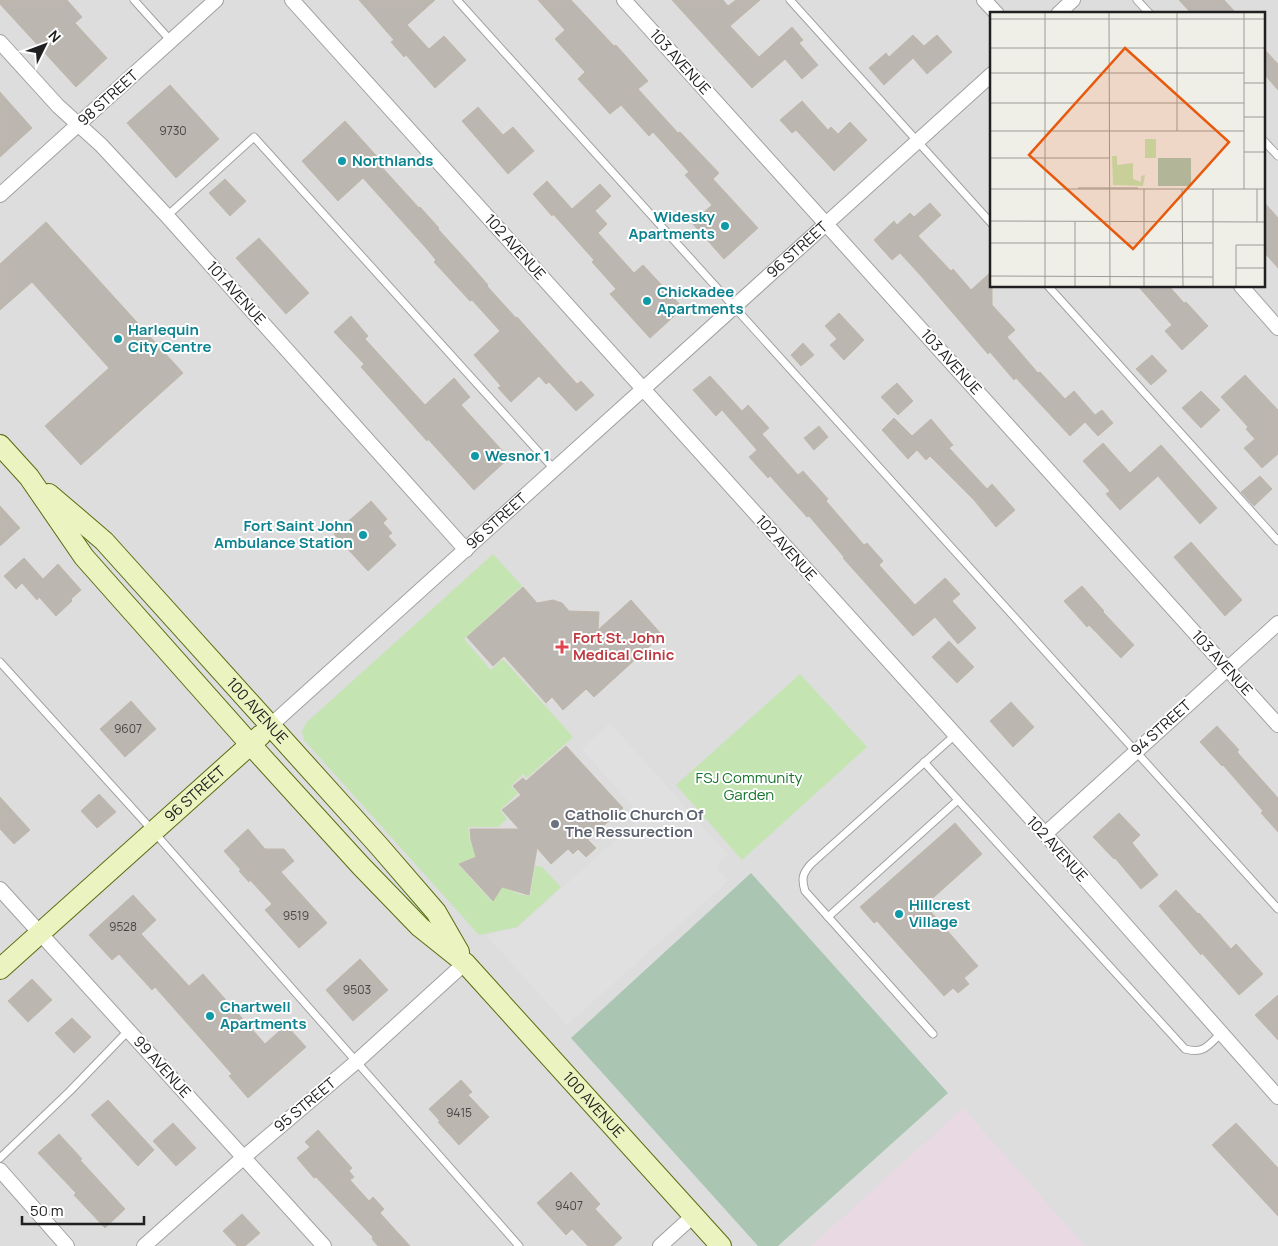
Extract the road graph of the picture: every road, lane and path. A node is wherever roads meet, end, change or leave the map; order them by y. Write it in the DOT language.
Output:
graph roads {
  1 [pos="134,0"];
  2 [pos="216,0"];
  3 [pos="292,0"];
  4 [pos="457,0"];
  5 [pos="624,0"];
  6 [pos="790,0"];
  7 [pos="984,0"];
  8 [pos="1073,0"];
  9 [pos="1137,0"];
  10 [pos="994,12"];
  11 [pos="1060,12"];
  12 [pos="1148,12"];
  13 [pos="171,41"];
  14 [pos="0,42"];
  15 [pos="990,76"];
  16 [pos="78,125"];
  17 [pos="917,142"];
  18 [pos="1266,143"];
  19 [pos="1278,156"];
  20 [pos="0,195"];
  21 [pos="167,216"];
  22 [pos="990,222"];
  23 [pos="826,224"];
  24 [pos="1050,288"];
  25 [pos="1243,288"];
  26 [pos="734,306"];
  27 [pos="1278,328"];
  28 [pos="642,388"];
  29 [pos="0,445"];
  30 [pos="554,469"];
  31 [pos="29,477"];
  32 [pos="1278,540"];
  33 [pos="466,550"];
  34 [pos="1278,623"];
  35 [pos="0,662"];
  36 [pos="1227,669"];
  37 [pos="271,725"];
  38 [pos="1278,725"];
  39 [pos="955,735"];
  40 [pos="250,744"];
  41 [pos="1135,751"];
  42 [pos="924,762"];
  43 [pos="958,800"];
  44 [pos="153,831"];
  45 [pos="1045,834"];
  46 [pos="0,889"];
  47 [pos="1278,908"];
  48 [pos="828,917"];
  49 [pos="40,933"];
  50 [pos="466,963"];
  51 [pos="0,969"];
  52 [pos="128,1030"];
  53 [pos="1221,1033"];
  54 [pos="933,1034"];
  55 [pos="356,1062"];
  56 [pos="1278,1097"];
  57 [pos="244,1157"];
  58 [pos="0,1158"];
  59 [pos="0,1170"];
  60 [pos="694,1216"];
  61 [pos="68,1246"];
  62 [pos="144,1246"];
  63 [pos="324,1246"];
  64 [pos="518,1246"];
  65 [pos="660,1246"];
  66 [pos="720,1246"];
  1 -- 13 [label="lane"];
  2 -- 13 [label="street, 98 STREET"];
  3 -- 28 [label="street, 102 AVENUE"];
  4 -- 26 [label="lane"];
  5 -- 23 [label="street, 103 AVENUE"];
  6 -- 17 [label="lane"];
  7 -- 10 [label="street"];
  8 -- 11 [label="street"];
  9 -- 12 [label="lane"];
  13 -- 16 [label="street, 98 STREET"];
  14 -- 16 [label="street, 101 AVENUE"];
  15 -- 17 [label="street, 96 STREET"];
  16 -- 20 [label="street, 98 STREET"];
  16 -- 21 [label="street, 101 AVENUE"];
  17 -- 22 [label="lane"];
  17 -- 23 [label="street, 96 STREET"];
  18 -- 19 [label="lane"];
  21 -- 30 [label="lane"];
  21 -- 33 [label="street, 101 AVENUE"];
  23 -- 26 [label="street, 96 STREET"];
  23 -- 36 [label="street, 103 AVENUE"];
  24 -- 32 [label="lane"];
  25 -- 27 [label="street"];
  26 -- 28 [label="street, 96 STREET"];
  26 -- 41 [label="lane"];
  28 -- 30 [label="street, 96 STREET"];
  28 -- 39 [label="street, 102 AVENUE"];
  29 -- 31 [label="main road, 100 AVENUE"];
  30 -- 33 [label="street, 96 STREET"];
  31 -- 37 [label="main road, 100 AVENUE"];
  31 -- 40 [label="main road, 100 AVENUE"];
  33 -- 37 [label="street, 96 STREET"];
  34 -- 36 [label="street, 94 STREET"];
  35 -- 44 [label="lane"];
  36 -- 38 [label="street, 103 AVENUE"];
  36 -- 41 [label="street, 94 STREET"];
  37 -- 40 [label="main road, 96 STREET"];
  37 -- 50 [label="main road, 100 AVENUE"];
  39 -- 42 [label="lane"];
  39 -- 45 [label="street, 102 AVENUE"];
  40 -- 44 [label="main road, 96 STREET"];
  40 -- 50 [label="main road, 100 AVENUE"];
  41 -- 45 [label="street, 94 STREET"];
  41 -- 47 [label="lane"];
  42 -- 43 [label="lane"];
  42 -- 48 [label="lane"];
  43 -- 48 [label="lane"];
  43 -- 53 [label="lane"];
  44 -- 49 [label="main road, 96 STREET"];
  44 -- 55 [label="lane"];
  45 -- 53 [label="street, 102 AVENUE"];
  46 -- 49 [label="street, 99 AVENUE"];
  48 -- 54 [label="lane"];
  49 -- 51 [label="main road, 96 STREET"];
  49 -- 52 [label="street, 99 AVENUE"];
  50 -- 55 [label="street, 95 STREET"];
  50 -- 60 [label="main road, 100 AVENUE"];
  52 -- 57 [label="street, 99 AVENUE"];
  52 -- 58 [label="lane"];
  53 -- 56 [label="street, 102 AVENUE"];
  55 -- 57 [label="street, 95 STREET"];
  55 -- 64 [label="lane"];
  57 -- 62 [label="street, 95 STREET"];
  57 -- 63 [label="street, 99 AVENUE"];
  59 -- 61 [label="street"];
  60 -- 65 [label="street"];
  60 -- 66 [label="main road, 100 AVENUE"];
}
